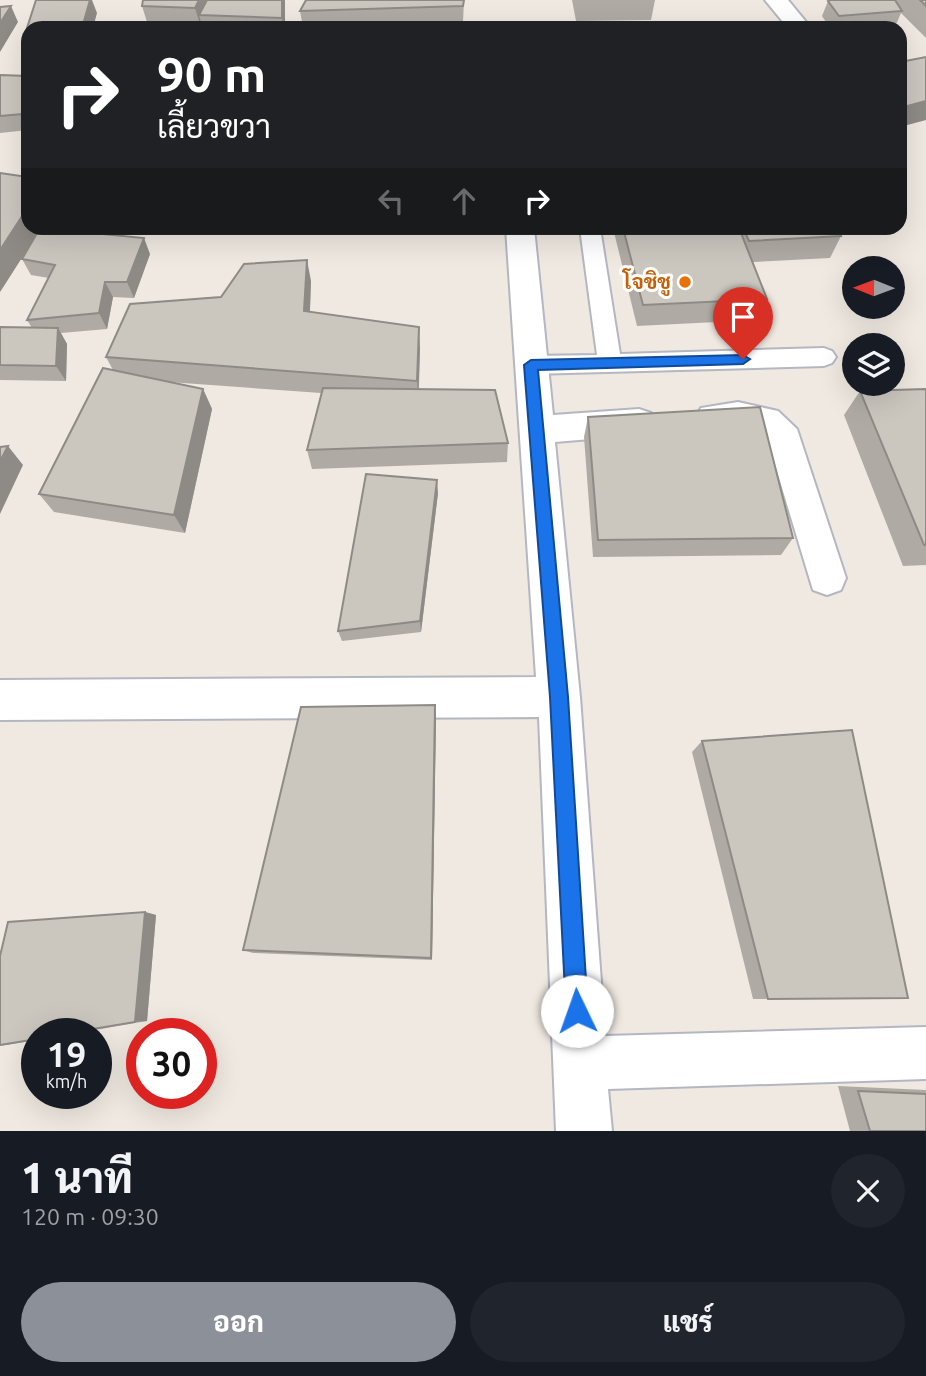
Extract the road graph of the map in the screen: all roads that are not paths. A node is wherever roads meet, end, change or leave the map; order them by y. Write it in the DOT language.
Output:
graph roads {
  1 [pos="776,0"];
  2 [pos="794,21"];
  3 [pos="521,235"];
  4 [pos="591,235"];
  5 [pos="824,357"];
  6 [pos="610,363"];
  7 [pos="531,365"];
  8 [pos="536,429"];
  9 [pos="827,578"];
  10 [pos="559,697"];
  11 [pos="0,700"];
  12 [pos="926,1053"];
  13 [pos="580,1063"];
  14 [pos="584,1131"];
  1 -- 2 [label="street"];
  3 -- 7 [label="street"];
  4 -- 6 [label="lane"];
  5 -- 6 [label="lane"];
  6 -- 7 [label="lane"];
  7 -- 8 [label="street"];
  8 -- 9 [label="street"];
  8 -- 10 [label="street"];
  10 -- 11 [label="street"];
  10 -- 13 [label="street"];
  12 -- 13 [label="street"];
  13 -- 14 [label="street"];
}
